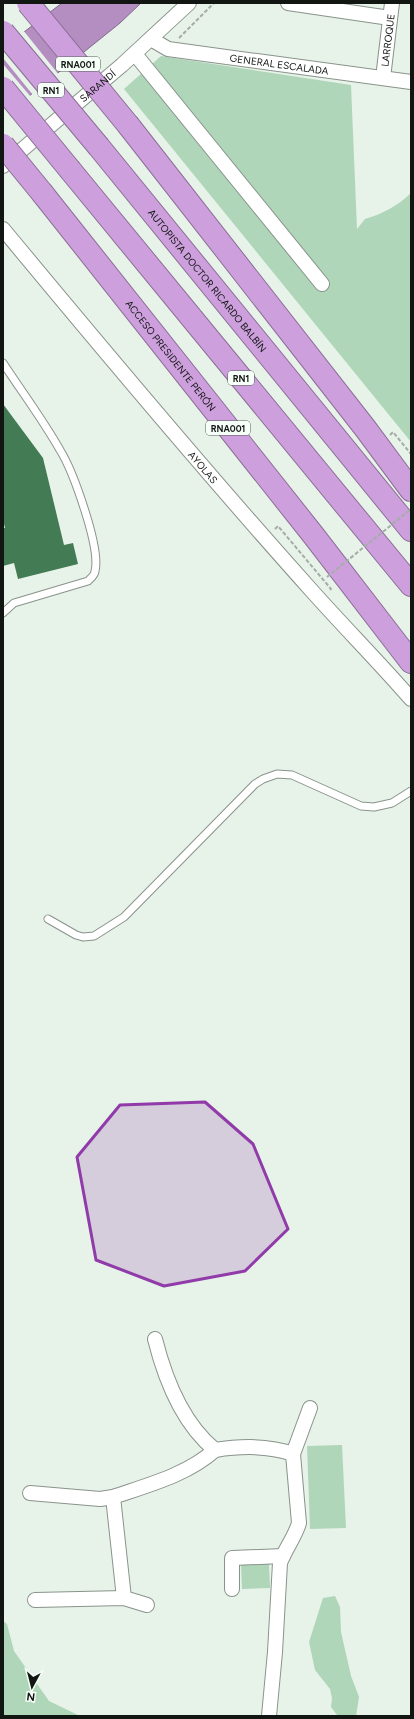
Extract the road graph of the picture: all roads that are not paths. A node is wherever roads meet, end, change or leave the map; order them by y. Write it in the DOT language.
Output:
graph roads {
  1 [pos="28,3"];
  2 [pos="189,3"];
  3 [pos="288,3"];
  4 [pos="392,3"];
  5 [pos="390,18"];
  6 [pos="3,32"];
  7 [pos="151,39"];
  8 [pos="135,54"];
  9 [pos="383,78"];
  10 [pos="411,82"];
  11 [pos="3,88"];
  12 [pos="3,145"];
  13 [pos="3,166"];
  14 [pos="3,229"];
  15 [pos="322,284"];
  16 [pos="3,363"];
  17 [pos="411,490"];
  18 [pos="411,530"];
  19 [pos="411,585"];
  20 [pos="3,611"];
  21 [pos="411,662"];
  22 [pos="411,699"];
  23 [pos="411,791"];
  24 [pos="48,919"];
  25 [pos="155,1339"];
  26 [pos="310,1408"];
  27 [pos="215,1450"];
  28 [pos="293,1454"];
  29 [pos="30,1494"];
  30 [pos="113,1497"];
  31 [pos="283,1556"];
  32 [pos="232,1589"];
  33 [pos="124,1598"];
  34 [pos="35,1600"];
  35 [pos="147,1605"];
  36 [pos="269,1716"];
  1 -- 17 [label="highway, RNA001, bridge"];
  2 -- 7 [label="street, SARANDÍ"];
  3 -- 5 [label="street"];
  4 -- 5 [label="street, LARROQUE"];
  5 -- 9 [label="street, LARROQUE"];
  6 -- 18 [label="highway, AUTOPISTA DOCTOR RICARDO BALBÍN / RN1, bridge"];
  7 -- 8 [label="street, SARANDÍ"];
  7 -- 9 [label="street, GENERAL ESCALADA"];
  8 -- 13 [label="street, SARANDÍ"];
  8 -- 15 [label="street"];
  9 -- 10 [label="street, GENERAL ESCALADA"];
  11 -- 19 [label="highway, RN1, bridge"];
  12 -- 21 [label="highway, ACCESO PRESIDENTE PERÓN / RNA001, bridge"];
  14 -- 22 [label="street, AYOLAS"];
  16 -- 20 [label="lane"];
  23 -- 24 [label="lane"];
  25 -- 27 [label="street"];
  26 -- 28 [label="street"];
  27 -- 28 [label="street"];
  27 -- 30 [label="street"];
  28 -- 31 [label="street"];
  29 -- 30 [label="street"];
  30 -- 33 [label="street"];
  31 -- 32 [label="street"];
  31 -- 36 [label="street"];
  33 -- 34 [label="street"];
  33 -- 35 [label="street"];
}
